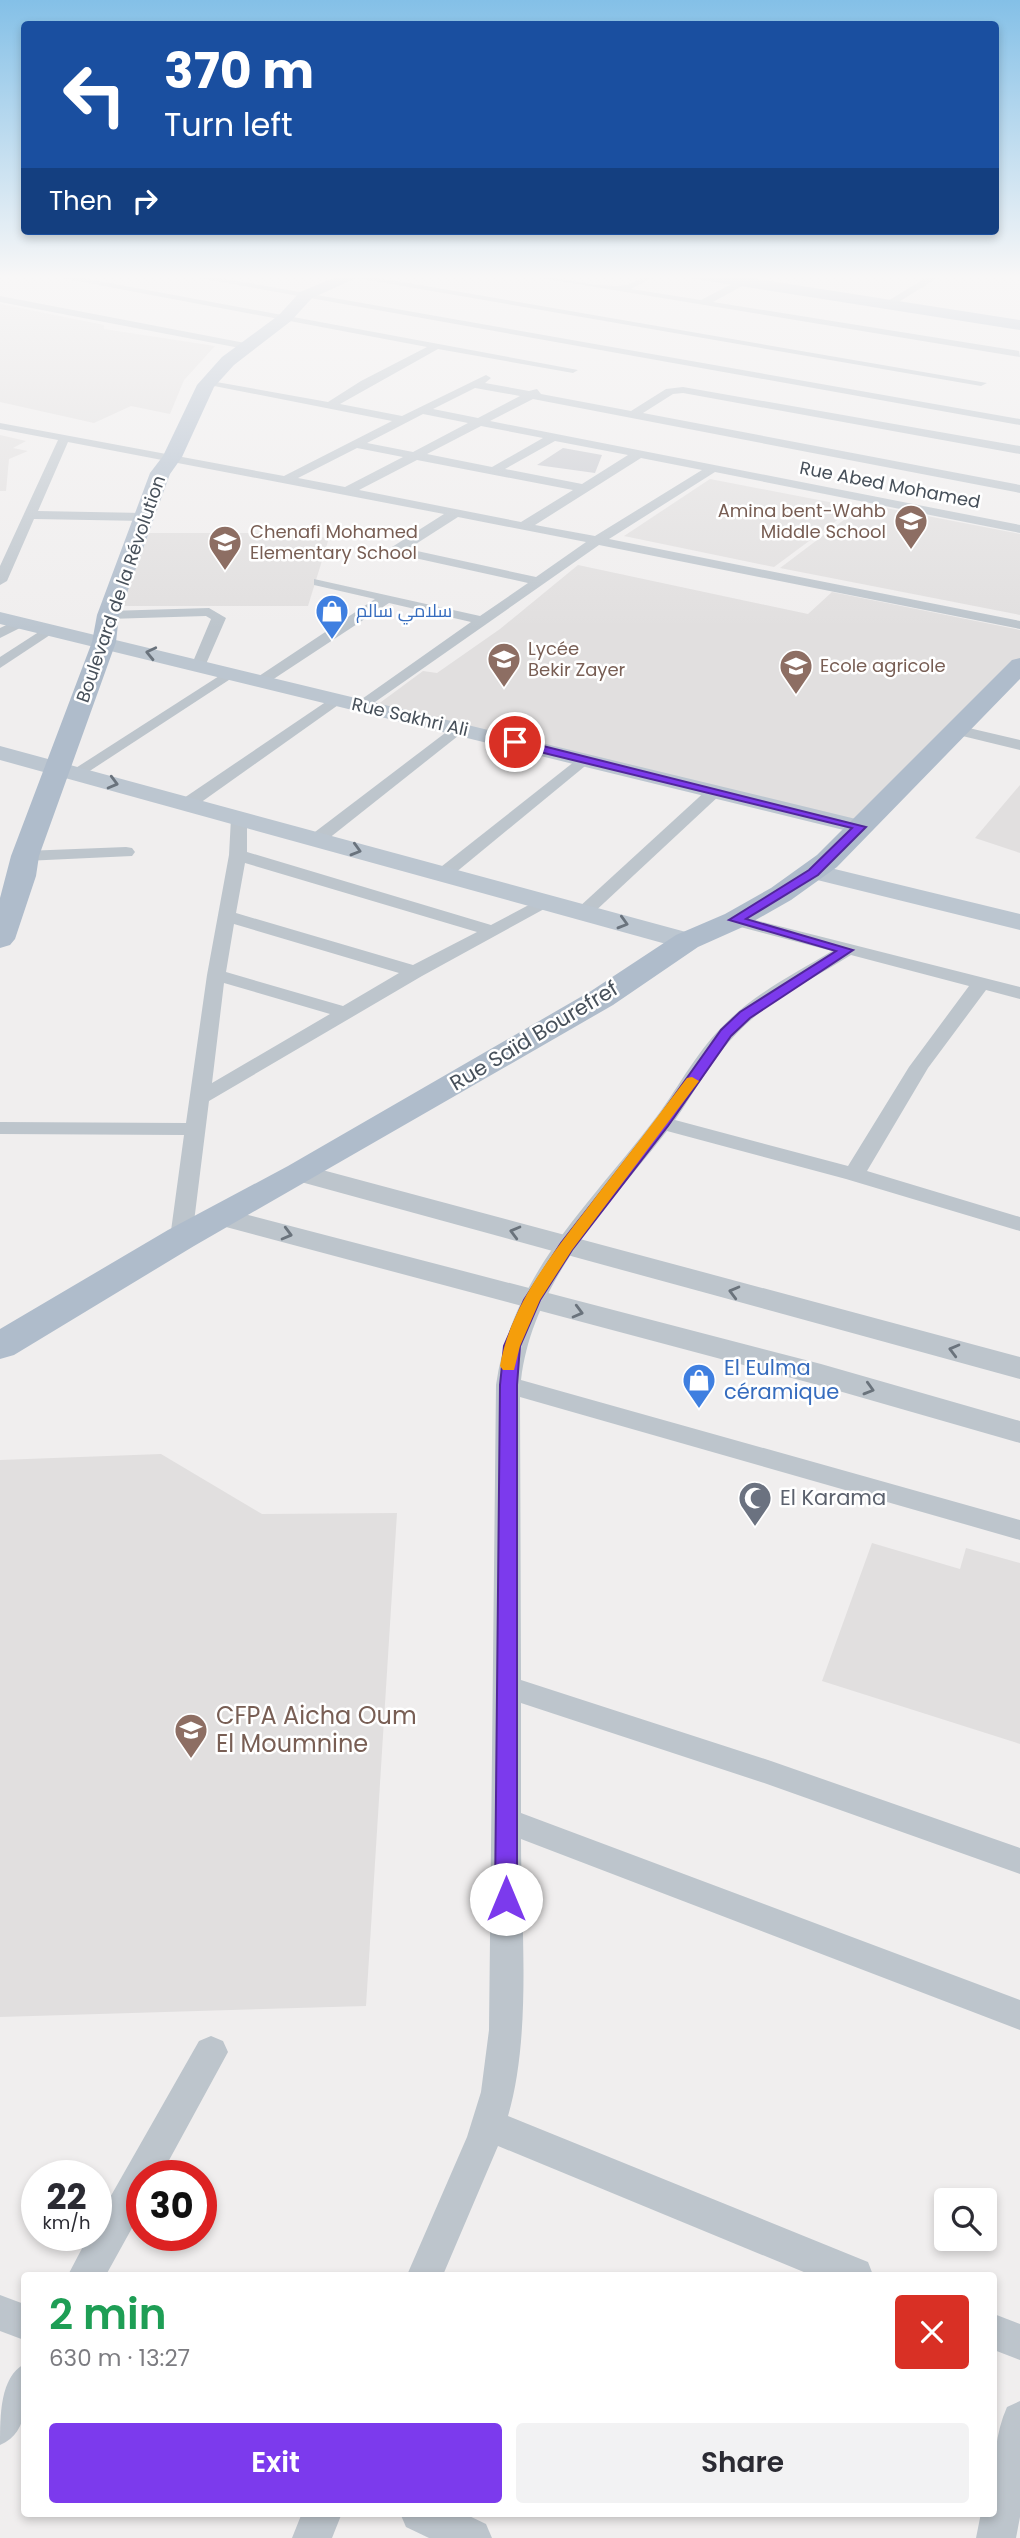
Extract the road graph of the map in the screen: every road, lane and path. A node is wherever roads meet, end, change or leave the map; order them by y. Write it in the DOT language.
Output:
graph roads {
  1 [pos="204,392"];
  2 [pos="262,392"];
  3 [pos="354,392"];
  4 [pos="457,392"];
  5 [pos="518,392"];
  6 [pos="535,392"];
  7 [pos="670,392"];
  8 [pos="695,392"];
  9 [pos="831,392"];
  10 [pos="969,392"];
  11 [pos="349,395"];
  12 [pos="531,395"];
  13 [pos="362,397"];
  14 [pos="401,404"];
  15 [pos="330,406"];
  16 [pos="425,410"];
  17 [pos="941,413"];
  18 [pos="634,415"];
  19 [pos="403,420"];
  20 [pos="482,422"];
  21 [pos="1020,422"];
  22 [pos="925,424"];
  23 [pos="0,426"];
  24 [pos="915,431"];
  25 [pos="555,436"];
  26 [pos="65,438"];
  27 [pos="355,444"];
  28 [pos="1020,450"];
  29 [pos="640,453"];
  30 [pos="415,456"];
  31 [pos="172,457"];
  32 [pos="876,461"];
  33 [pos="713,468"];
  34 [pos="494,471"];
  35 [pos="285,480"];
  36 [pos="582,488"];
  37 [pos="1020,489"];
  38 [pos="347,491"];
  39 [pos="455,513"];
  40 [pos="29,515"];
  41 [pos="144,517"];
  42 [pos="522,527"];
  43 [pos="1020,529"];
  44 [pos="596,542"];
  45 [pos="538,580"];
  46 [pos="0,581"];
  47 [pos="319,582"];
  48 [pos="387,598"];
  49 [pos="108,615"];
  50 [pos="481,620"];
  51 [pos="6,625"];
  52 [pos="1020,625"];
  53 [pos="48,630"];
  54 [pos="104,642"];
  55 [pos="0,664"];
  56 [pos="199,664"];
  57 [pos="1020,665"];
  58 [pos="230,673"];
  59 [pos="261,681"];
  60 [pos="336,700"];
  61 [pos="360,706"];
  62 [pos="457,729"];
  63 [pos="956,730"];
  64 [pos="1020,745"];
  65 [pos="0,753"];
  66 [pos="584,759"];
  67 [pos="66,771"];
  68 [pos="715,791"];
  69 [pos="187,804"];
  70 [pos="239,818"];
  71 [pos="860,827"];
  72 [pos="317,839"];
  73 [pos="127,852"];
  74 [pos="237,855"];
  75 [pos="820,867"];
  76 [pos="16,869"];
  77 [pos="443,874"];
  78 [pos="546,903"];
  79 [pos="1020,908"];
  80 [pos="584,912"];
  81 [pos="228,916"];
  82 [pos="735,920"];
  83 [pos="1020,922"];
  84 [pos="490,930"];
  85 [pos="0,939"];
  86 [pos="687,941"];
  87 [pos="846,950"];
  88 [pos="415,972"];
  89 [pos="216,975"];
  90 [pos="981,983"];
  91 [pos="1020,993"];
  92 [pos="347,1013"];
  93 [pos="202,1097"];
  94 [pos="663,1123"];
  95 [pos="0,1128"];
  96 [pos="194,1129"];
  97 [pos="300,1173"];
  98 [pos="854,1174"];
  99 [pos="221,1217"];
  100 [pos="1020,1224"];
  101 [pos="181,1238"];
  102 [pos="567,1246"];
  103 [pos="532,1300"];
  104 [pos="0,1346"];
  105 [pos="1020,1368"];
  106 [pos="508,1385"];
  107 [pos="1020,1432"];
  108 [pos="1020,1530"];
  109 [pos="506,1687"];
  110 [pos="506,1820"];
  111 [pos="1020,1861"];
  112 [pos="1020,2015"];
  113 [pos="211,2052"];
  114 [pos="488,2125"];
  115 [pos="88,2272"];
  116 [pos="426,2272"];
  117 [pos="848,2272"];
  118 [pos="0,2313"];
  119 [pos="21,2321"];
  120 [pos="997,2333"];
  121 [pos="1020,2342"];
  122 [pos="21,2388"];
  123 [pos="1020,2420"];
  124 [pos="0,2426"];
  125 [pos="320,2517"];
  126 [pos="428,2517"];
  127 [pos="312,2538"];
  128 [pos="472,2538"];
  129 [pos="996,2538"];
  1 -- 31 [label="main road, Boulevard de la Révolution"];
  2 -- 15 [label="street"];
  3 -- 11 [label="street"];
  4 -- 16 [label="street"];
  5 -- 12 [label="street"];
  6 -- 12 [label="street"];
  7 -- 18 [label="street"];
  8 -- 24 [label="street"];
  9 -- 17 [label="street"];
  10 -- 17 [label="street"];
  11 -- 13 [label="street"];
  11 -- 15 [label="street"];
  12 -- 18 [label="street"];
  12 -- 20 [label="street"];
  14 -- 16 [label="street, Rue Abed Mohamed"];
  15 -- 19 [label="street"];
  16 -- 19 [label="street"];
  16 -- 20 [label="street, Rue Abed Mohamed"];
  17 -- 21 [label="street"];
  18 -- 32 [label="street"];
  19 -- 27 [label="street"];
  20 -- 25 [label="street, Rue Abed Mohamed"];
  20 -- 30 [label="street"];
  22 -- 24 [label="street"];
  23 -- 26 [label="street"];
  24 -- 28 [label="street"];
  24 -- 32 [label="street"];
  25 -- 29 [label="street, Rue Abed Mohamed"];
  25 -- 34 [label="street"];
  26 -- 31 [label="street"];
  26 -- 40 [label="street"];
  27 -- 30 [label="street"];
  27 -- 35 [label="street"];
  29 -- 33 [label="street, Rue Abed Mohamed"];
  29 -- 36 [label="street"];
  30 -- 34 [label="street"];
  30 -- 38 [label="street"];
  31 -- 35 [label="street"];
  31 -- 41 [label="main road, Boulevard de la Révolution"];
  32 -- 37 [label="street"];
  33 -- 43 [label="street, Rue Abed Mohamed"];
  33 -- 44 [label="street"];
  34 -- 36 [label="street"];
  35 -- 38 [label="street"];
  36 -- 42 [label="street"];
  38 -- 39 [label="street"];
  39 -- 42 [label="street"];
  39 -- 45 [label="street"];
  40 -- 41 [label="street"];
  40 -- 46 [label="street"];
  41 -- 49 [label="main road, Boulevard de la Révolution"];
  42 -- 44 [label="street"];
  44 -- 45 [label="street"];
  44 -- 52 [label="street"];
  45 -- 50 [label="street"];
  47 -- 48 [label="street"];
  48 -- 50 [label="street"];
  48 -- 59 [label="street"];
  49 -- 54 [label="main road, Boulevard de la Révolution"];
  49 -- 56 [label="street"];
  50 -- 61 [label="street"];
  51 -- 53 [label="main road, Rue Sakhri Ali"];
  53 -- 54 [label="main road, Rue Sakhri Ali"];
  53 -- 55 [label="street"];
  56 -- 54 [label="main road, Rue Sakhri Ali, one-way"];
  54 -- 67 [label="main road, Boulevard de la Révolution"];
  56 -- 58 [label="main road, Rue Sakhri Ali"];
  57 -- 63 [label="main road, Rue Saïd Bourefref"];
  58 -- 59 [label="main road, Rue Sakhri Ali"];
  58 -- 67 [label="street"];
  59 -- 60 [label="main road, Rue Sakhri Ali"];
  60 -- 61 [label="main road, Rue Sakhri Ali"];
  60 -- 69 [label="street"];
  61 -- 62 [label="main road, Rue Sakhri Ali"];
  62 -- 66 [label="main road, Rue Sakhri Ali"];
  62 -- 72 [label="street"];
  63 -- 64 [label="street"];
  63 -- 71 [label="main road, Rue Saïd Bourefref"];
  65 -- 67 [label="main road"];
  66 -- 68 [label="main road, Rue Sakhri Ali"];
  66 -- 77 [label="street"];
  67 -- 69 [label="main road, one-way"];
  67 -- 76 [label="main road, Boulevard de la Révolution"];
  68 -- 71 [label="main road, Rue Sakhri Ali"];
  68 -- 80 [label="street"];
  69 -- 70 [label="main road"];
  70 -- 72 [label="main road"];
  70 -- 74 [label="street"];
  71 -- 75 [label="main road, Rue Saïd Bourefref"];
  72 -- 77 [label="main road, one-way"];
  73 -- 76 [label="street"];
  74 -- 81 [label="street"];
  74 -- 84 [label="street"];
  75 -- 79 [label="main road"];
  75 -- 82 [label="main road, Rue Saïd Bourefref"];
  75 -- 83 [label="main road"];
  76 -- 85 [label="main road, Boulevard de la Révolution"];
  77 -- 78 [label="main road"];
  78 -- 80 [label="main road"];
  78 -- 84 [label="street"];
  80 -- 86 [label="main road, one-way"];
  81 -- 88 [label="street"];
  81 -- 89 [label="street"];
  82 -- 86 [label="main road, Rue Saïd Bourefref"];
  82 -- 87 [label="street"];
  84 -- 88 [label="street"];
  86 -- 97 [label="main road, Rue Saïd Bourefref"];
  87 -- 90 [label="street"];
  87 -- 94 [label="street"];
  88 -- 92 [label="street"];
  89 -- 92 [label="street"];
  89 -- 93 [label="street"];
  90 -- 91 [label="street"];
  90 -- 98 [label="street"];
  92 -- 93 [label="street"];
  93 -- 96 [label="street"];
  94 -- 98 [label="street"];
  94 -- 102 [label="street"];
  95 -- 96 [label="street"];
  96 -- 101 [label="street"];
  97 -- 99 [label="main road, Rue Saïd Bourefref"];
  102 -- 97 [label="street, one-way"];
  98 -- 100 [label="street"];
  99 -- 101 [label="main road, Rue Saïd Bourefref"];
  99 -- 103 [label="street, one-way"];
  101 -- 104 [label="main road, Rue Saïd Bourefref"];
  102 -- 103 [label="street"];
  105 -- 102 [label="street, one-way"];
  103 -- 106 [label="street"];
  103 -- 107 [label="street, one-way"];
  106 -- 108 [label="street"];
  106 -- 109 [label="street"];
  109 -- 110 [label="street"];
  109 -- 111 [label="street"];
  110 -- 112 [label="street"];
  110 -- 114 [label="street"];
  113 -- 115 [label="street"];
  114 -- 116 [label="street"];
  114 -- 117 [label="street"];
  118 -- 119 [label="street"];
  120 -- 121 [label="street"];
  122 -- 124 [label="street"];
  123 -- 129 [label="street"];
  125 -- 127 [label="street"];
  126 -- 128 [label="street"];
}
